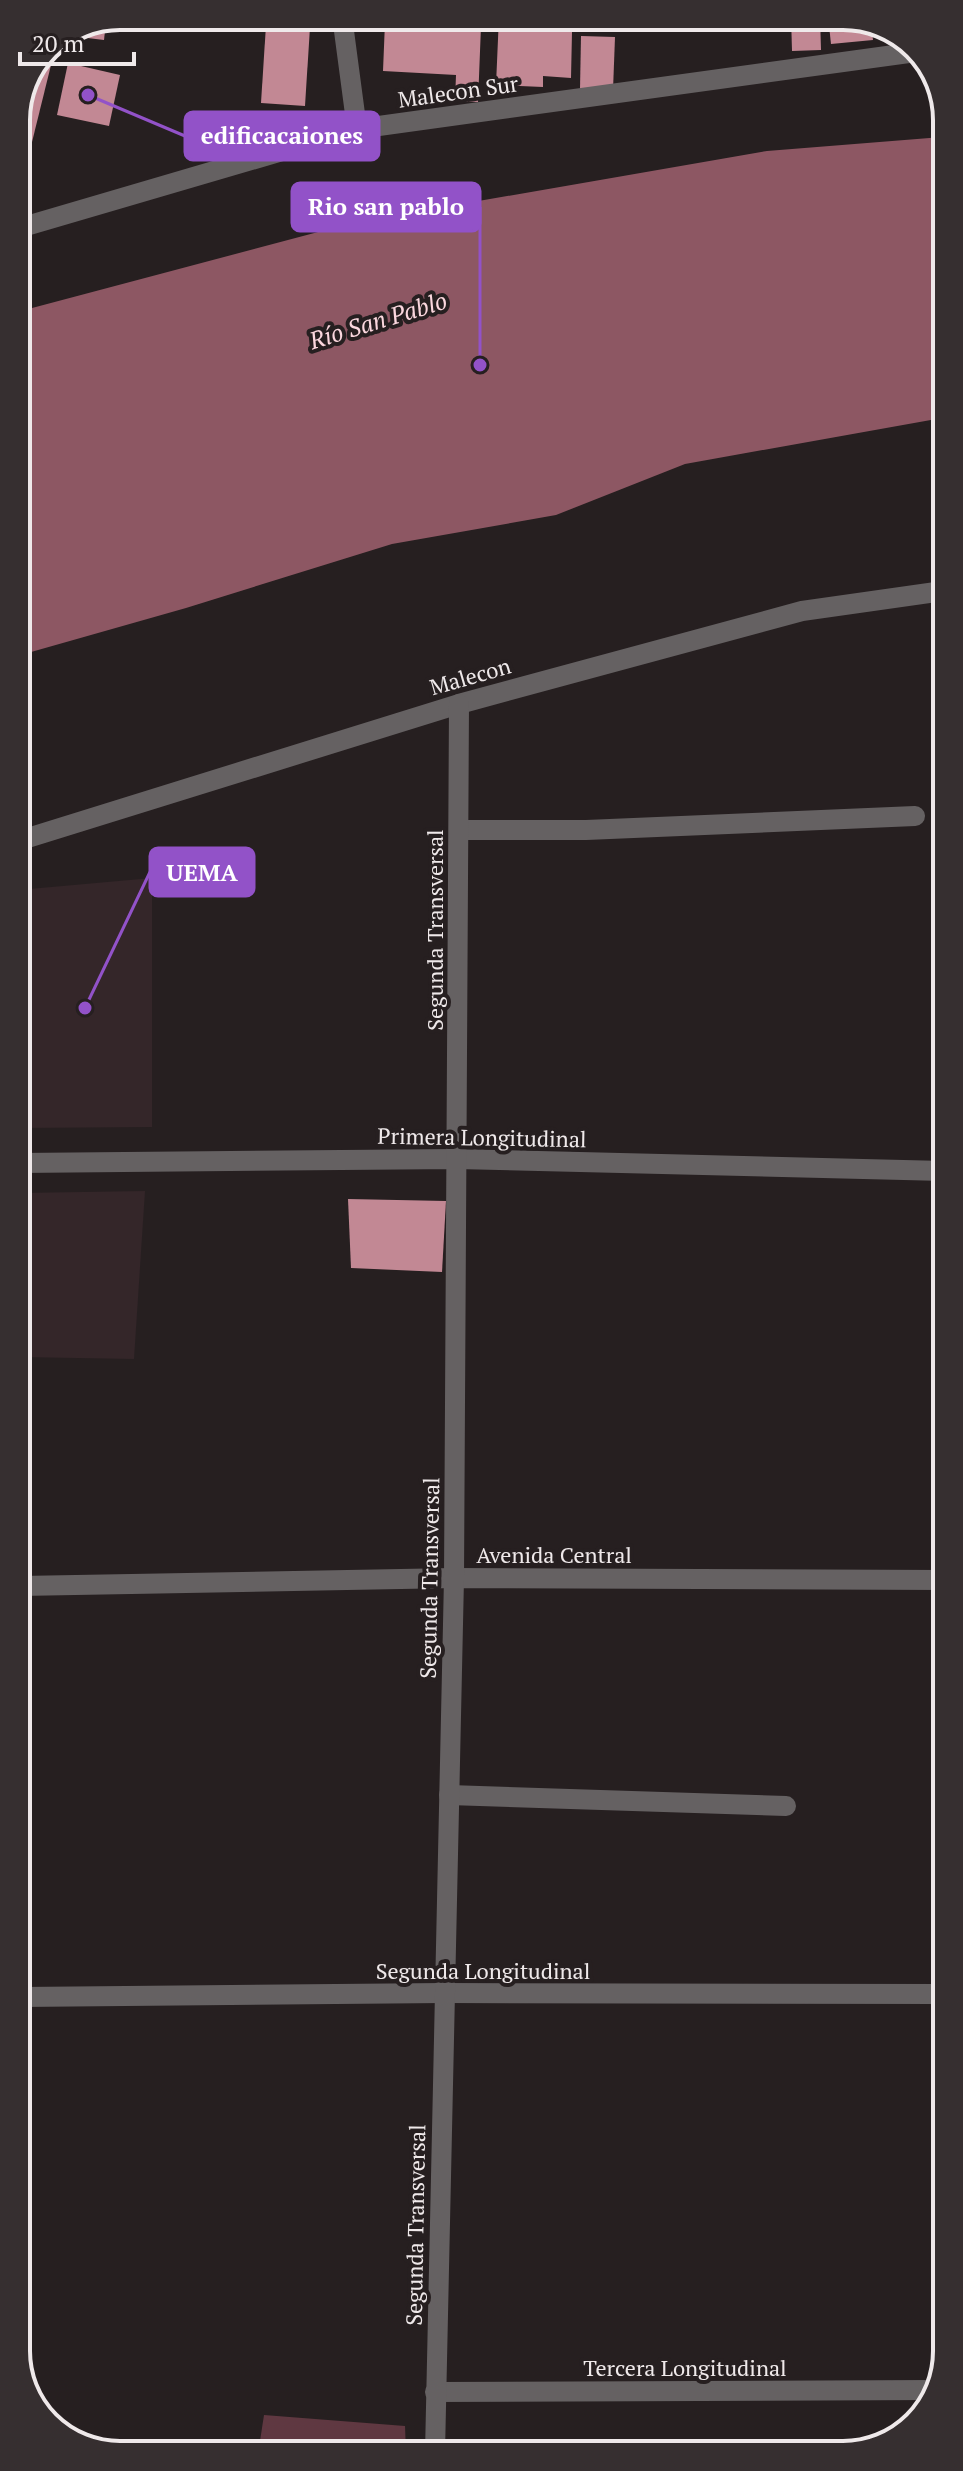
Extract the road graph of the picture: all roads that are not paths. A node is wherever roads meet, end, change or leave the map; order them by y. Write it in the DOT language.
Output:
graph roads {
  1 [pos="344,30"];
  2 [pos="904,54"];
  3 [pos="357,129"];
  4 [pos="30,225"];
  5 [pos="933,592"];
  6 [pos="459,704"];
  7 [pos="915,816"];
  8 [pos="459,830"];
  9 [pos="30,837"];
  10 [pos="457,1159"];
  11 [pos="30,1163"];
  12 [pos="933,1171"];
  13 [pos="454,1578"];
  14 [pos="933,1580"];
  15 [pos="30,1586"];
  16 [pos="449,1795"];
  17 [pos="786,1806"];
  18 [pos="444,1993"];
  19 [pos="933,1994"];
  20 [pos="30,1997"];
  21 [pos="923,2390"];
  22 [pos="435,2392"];
  23 [pos="435,2441"];
  1 -- 3 [label="street"];
  2 -- 3 [label="street, Malecon Sur"];
  3 -- 4 [label="street, Malecon Sur"];
  5 -- 6 [label="street, Malecon"];
  6 -- 8 [label="street, Segunda Transversal"];
  6 -- 9 [label="street, Malecon"];
  7 -- 8 [label="street"];
  8 -- 10 [label="street, Segunda Transversal"];
  10 -- 11 [label="street, Primera Longitudinal"];
  10 -- 12 [label="street, Primera Longitudinal"];
  10 -- 13 [label="street, Segunda Transversal"];
  13 -- 14 [label="street, Avenida Central"];
  13 -- 15 [label="street, Avenida Central"];
  13 -- 16 [label="street, Segunda Transversal"];
  16 -- 17 [label="street"];
  16 -- 18 [label="street, Segunda Transversal"];
  18 -- 19 [label="street, Segunda Longitudinal"];
  18 -- 20 [label="street, Segunda Longitudinal"];
  18 -- 22 [label="street, Segunda Transversal"];
  21 -- 22 [label="street, Tercera Longitudinal"];
  22 -- 23 [label="street, Segunda Transversal"];
}
